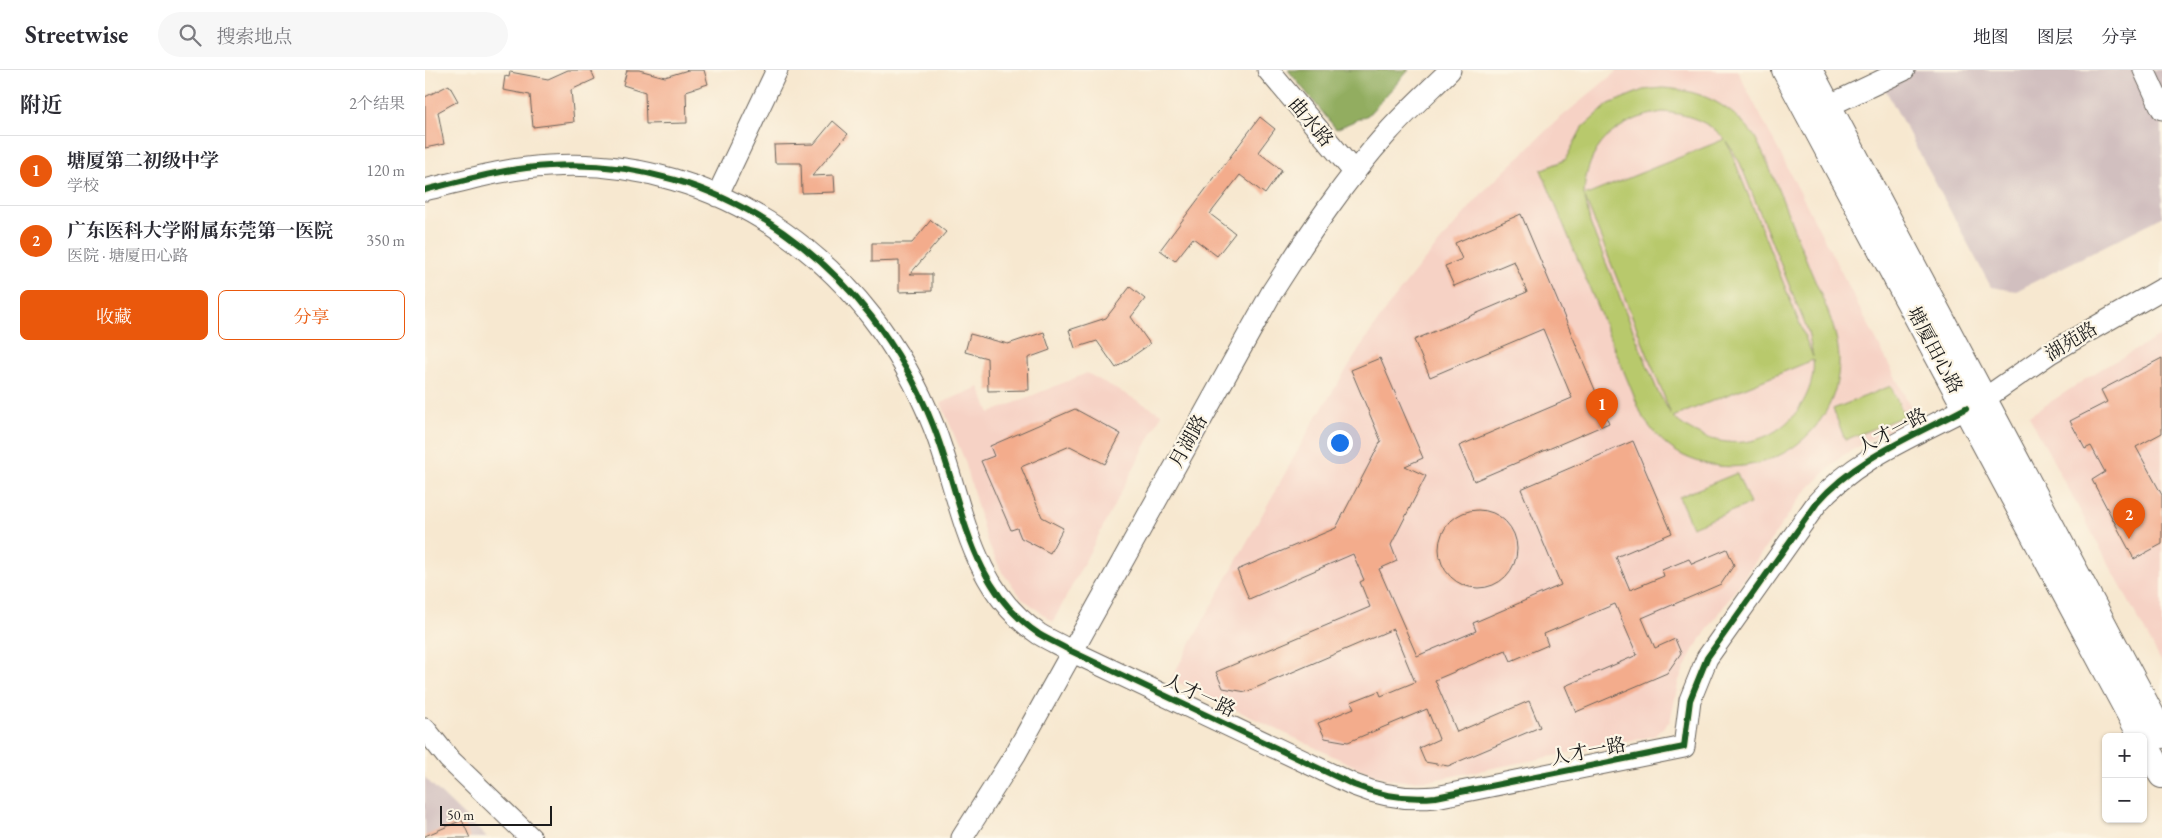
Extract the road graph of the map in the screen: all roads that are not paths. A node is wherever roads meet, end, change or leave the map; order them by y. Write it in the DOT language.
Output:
graph roads {
  1 [pos="777,70"];
  2 [pos="1268,70"];
  3 [pos="1450,70"];
  4 [pos="1785,70"];
  5 [pos="1809,70"];
  6 [pos="1904,70"];
  7 [pos="2144,70"];
  8 [pos="1828,106"];
  9 [pos="2162,109"];
  10 [pos="1355,173"];
  11 [pos="425,190"];
  12 [pos="717,196"];
  13 [pos="2162,289"];
  14 [pos="1975,404"];
  15 [pos="1071,651"];
  16 [pos="425,729"];
  17 [pos="2140,733"];
  18 [pos="2162,735"];
  19 [pos="2147,746"];
  20 [pos="2162,775"];
  21 [pos="531,838"];
  22 [pos="962,838"];
  1 -- 12 [label="street"];
  2 -- 10 [label="street, 曲水路"];
  3 -- 10 [label="street, 月湖路"];
  4 -- 14 [label="main road, 塘厦田心路"];
  5 -- 8 [label="main road, 塘厦田心路"];
  6 -- 8 [label="street"];
  7 -- 9 [label="street"];
  8 -- 14 [label="main road, 塘厦田心路"];
  10 -- 15 [label="street, 月湖路"];
  11 -- 12 [label="street"];
  12 -- 15 [label="street"];
  13 -- 14 [label="street, 湖苑路"];
  14 -- 15 [label="street, 人才一路"];
  14 -- 17 [label="main road, 塘厦田心路"];
  14 -- 18 [label="main road, 塘厦田心路"];
  15 -- 22 [label="street, 月湖路"];
  16 -- 21 [label="street"];
  19 -- 20 [label="main road, 塘厦田心路"];
}
